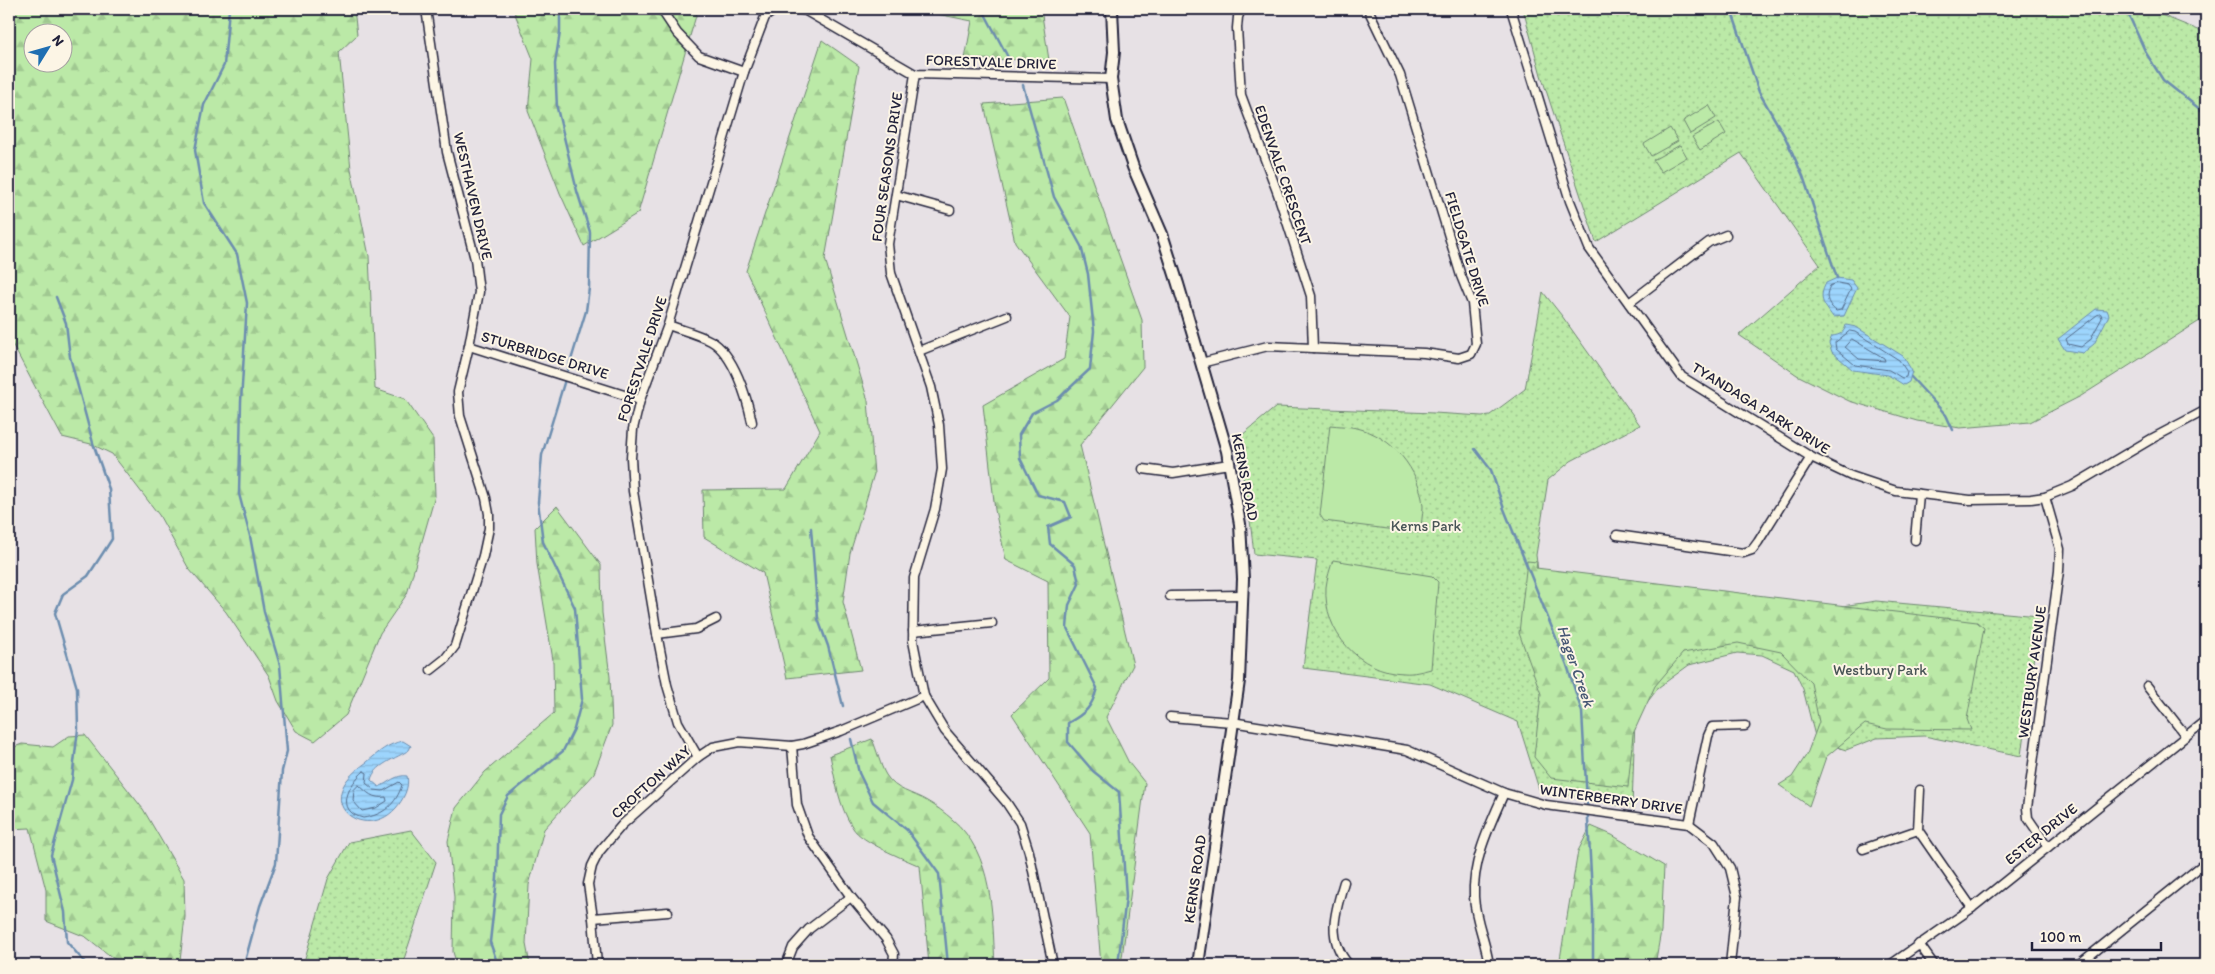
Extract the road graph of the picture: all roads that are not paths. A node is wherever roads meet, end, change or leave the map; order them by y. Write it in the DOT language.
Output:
graph roads {
  1 [pos="426,9"];
  2 [pos="661,9"];
  3 [pos="776,9"];
  4 [pos="797,9"];
  5 [pos="1112,9"];
  6 [pos="1241,9"];
  7 [pos="1368,9"];
  8 [pos="1511,9"];
  9 [pos="744,72"];
  10 [pos="915,74"];
  11 [pos="1111,79"];
  12 [pos="896,195"];
  13 [pos="950,210"];
  14 [pos="1726,235"];
  15 [pos="1629,303"];
  16 [pos="1007,316"];
  17 [pos="668,325"];
  18 [pos="469,346"];
  19 [pos="1313,348"];
  20 [pos="919,351"];
  21 [pos="1201,363"];
  22 [pos="640,400"];
  23 [pos="2206,410"];
  24 [pos="752,422"];
  25 [pos="1811,457"];
  26 [pos="1229,464"];
  27 [pos="1143,469"];
  28 [pos="1919,494"];
  29 [pos="2045,497"];
  30 [pos="1617,535"];
  31 [pos="1915,540"];
  32 [pos="1243,595"];
  33 [pos="1170,596"];
  34 [pos="716,619"];
  35 [pos="992,623"];
  36 [pos="913,631"];
  37 [pos="657,634"];
  38 [pos="431,670"];
  39 [pos="2147,686"];
  40 [pos="924,696"];
  41 [pos="1170,717"];
  42 [pos="2206,720"];
  43 [pos="1232,722"];
  44 [pos="1745,726"];
  45 [pos="2186,736"];
  46 [pos="792,746"];
  47 [pos="698,757"];
  48 [pos="1920,790"];
  49 [pos="1504,793"];
  50 [pos="1689,824"];
  51 [pos="1918,830"];
  52 [pos="2048,847"];
  53 [pos="1863,849"];
  54 [pos="2206,862"];
  55 [pos="1344,882"];
  56 [pos="851,897"];
  57 [pos="1972,908"];
  58 [pos="668,912"];
  59 [pos="594,918"];
  60 [pos="1919,944"];
  61 [pos="597,965"];
  62 [pos="786,965"];
  63 [pos="893,965"];
  64 [pos="1053,965"];
  65 [pos="1198,965"];
  66 [pos="1349,965"];
  67 [pos="1489,965"];
  68 [pos="1730,965"];
  69 [pos="1890,965"];
  70 [pos="1934,965"];
  71 [pos="2078,965"];
  1 -- 18 [label="street, WESTHAVEN DRIVE"];
  2 -- 9 [label="street"];
  3 -- 9 [label="street, FORESTVALE DRIVE"];
  4 -- 10 [label="street, FORESTVALE DRIVE"];
  5 -- 11 [label="street, KERNS ROAD"];
  6 -- 19 [label="street, EDENVALE CRESCENT"];
  7 -- 19 [label="street, FIELDGATE DRIVE"];
  8 -- 15 [label="street, TYANDAGA PARK DRIVE"];
  9 -- 17 [label="street, FORESTVALE DRIVE"];
  10 -- 11 [label="street, FORESTVALE DRIVE"];
  10 -- 12 [label="street, FOUR SEASONS DRIVE"];
  11 -- 21 [label="street, KERNS ROAD"];
  12 -- 13 [label="street"];
  12 -- 20 [label="street, FOUR SEASONS DRIVE"];
  14 -- 15 [label="street"];
  15 -- 25 [label="street, TYANDAGA PARK DRIVE"];
  16 -- 20 [label="street"];
  17 -- 22 [label="street, FORESTVALE DRIVE"];
  17 -- 24 [label="street"];
  18 -- 22 [label="street, STURBRIDGE DRIVE"];
  18 -- 38 [label="street, WESTHAVEN DRIVE"];
  19 -- 21 [label="street, FIELDGATE DRIVE"];
  20 -- 36 [label="street, FOUR SEASONS DRIVE"];
  21 -- 26 [label="street, KERNS ROAD"];
  22 -- 37 [label="street, FORESTVALE DRIVE"];
  23 -- 29 [label="street, TYANDAGA PARK DRIVE"];
  25 -- 28 [label="street, TYANDAGA PARK DRIVE"];
  25 -- 30 [label="street"];
  26 -- 27 [label="street"];
  26 -- 32 [label="street, KERNS ROAD"];
  28 -- 29 [label="street, TYANDAGA PARK DRIVE"];
  28 -- 31 [label="street"];
  29 -- 52 [label="street, WESTBURY AVENUE"];
  32 -- 33 [label="street"];
  32 -- 43 [label="street, KERNS ROAD"];
  34 -- 37 [label="street"];
  35 -- 36 [label="street"];
  36 -- 40 [label="street, FOUR SEASONS DRIVE"];
  37 -- 47 [label="street, FORESTVALE DRIVE"];
  39 -- 45 [label="street"];
  40 -- 46 [label="street, CROFTON WAY"];
  40 -- 64 [label="street, FOUR SEASONS DRIVE"];
  41 -- 43 [label="street, WINTERBERRY DRIVE"];
  42 -- 45 [label="street, ESTER DRIVE"];
  43 -- 49 [label="street, WINTERBERRY DRIVE"];
  43 -- 65 [label="street, KERNS ROAD"];
  44 -- 50 [label="street"];
  45 -- 52 [label="street, ESTER DRIVE"];
  46 -- 47 [label="street, CROFTON WAY"];
  46 -- 56 [label="street"];
  47 -- 59 [label="street, CROFTON WAY"];
  48 -- 51 [label="street"];
  49 -- 50 [label="street, WINTERBERRY DRIVE"];
  49 -- 67 [label="street"];
  50 -- 68 [label="street, WINTERBERRY DRIVE"];
  51 -- 53 [label="street"];
  51 -- 57 [label="street"];
  52 -- 57 [label="street, ESTER DRIVE"];
  54 -- 71 [label="street"];
  55 -- 66 [label="street"];
  56 -- 62 [label="street"];
  56 -- 63 [label="street"];
  57 -- 60 [label="street, ESTER DRIVE"];
  58 -- 59 [label="street"];
  59 -- 61 [label="street, CROFTON WAY"];
  60 -- 69 [label="street, ESTER DRIVE"];
  60 -- 70 [label="street"];
}
